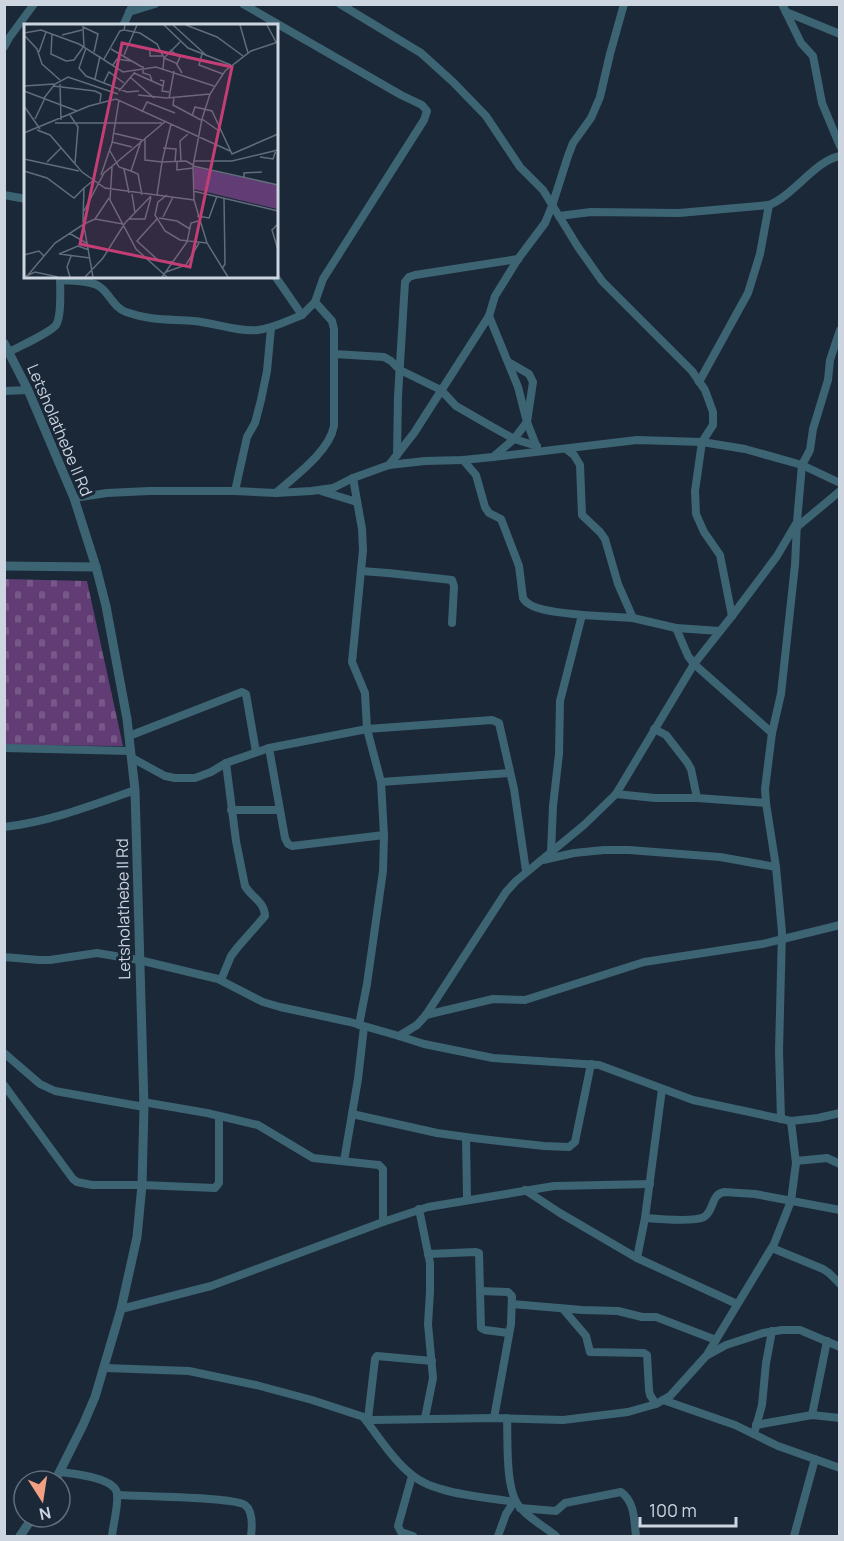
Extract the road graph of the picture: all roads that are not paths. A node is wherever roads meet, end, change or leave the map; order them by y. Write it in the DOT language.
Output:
graph roads {
  1 [pos="34,4"];
  2 [pos="155,4"];
  3 [pos="243,4"];
  4 [pos="340,4"];
  5 [pos="624,4"];
  6 [pos="131,8"];
  7 [pos="784,8"];
  8 [pos="124,24"];
  9 [pos="278,24"];
  10 [pos="278,24"];
  11 [pos="840,34"];
  12 [pos="4,47"];
  13 [pos="840,146"];
  14 [pos="840,156"];
  15 [pos="4,195"];
  16 [pos="24,198"];
  17 [pos="769,205"];
  18 [pos="552,206"];
  19 [pos="559,216"];
  20 [pos="518,259"];
  21 [pos="60,278"];
  22 [pos="276,278"];
  23 [pos="315,302"];
  24 [pos="302,315"];
  25 [pos="489,316"];
  26 [pos="271,328"];
  27 [pos="840,330"];
  28 [pos="7,347"];
  29 [pos="334,354"];
  30 [pos="510,363"];
  31 [pos="400,370"];
  32 [pos="699,382"];
  33 [pos="28,390"];
  34 [pos="441,390"];
  35 [pos="4,391"];
  36 [pos="527,422"];
  37 [pos="514,439"];
  38 [pos="702,442"];
  39 [pos="538,449"];
  40 [pos="566,449"];
  41 [pos="397,455"];
  42 [pos="494,457"];
  43 [pos="463,460"];
  44 [pos="389,465"];
  45 [pos="802,465"];
  46 [pos="353,478"];
  47 [pos="840,483"];
  48 [pos="319,490"];
  49 [pos="235,491"];
  50 [pos="840,491"];
  51 [pos="276,493"];
  52 [pos="74,498"];
  53 [pos="357,502"];
  54 [pos="797,524"];
  55 [pos="4,566"];
  56 [pos="96,567"];
  57 [pos="361,572"];
  58 [pos="582,615"];
  59 [pos="732,616"];
  60 [pos="633,618"];
  61 [pos="452,622"];
  62 [pos="676,628"];
  63 [pos="720,632"];
  64 [pos="694,664"];
  65 [pos="368,729"];
  66 [pos="654,729"];
  67 [pos="772,733"];
  68 [pos="129,736"];
  69 [pos="4,748"];
  70 [pos="269,748"];
  71 [pos="256,752"];
  72 [pos="131,754"];
  73 [pos="226,764"];
  74 [pos="510,773"];
  75 [pos="381,782"];
  76 [pos="135,790"];
  77 [pos="616,794"];
  78 [pos="697,798"];
  79 [pos="766,803"];
  80 [pos="231,810"];
  81 [pos="279,810"];
  82 [pos="4,827"];
  83 [pos="384,835"];
  84 [pos="552,852"];
  85 [pos="543,860"];
  86 [pos="777,867"];
  87 [pos="526,871"];
  88 [pos="840,926"];
  89 [pos="782,939"];
  90 [pos="4,957"];
  91 [pos="139,960"];
  92 [pos="221,980"];
  93 [pos="426,1015"];
  94 [pos="361,1026"];
  95 [pos="399,1036"];
  96 [pos="4,1053"];
  97 [pos="591,1064"];
  98 [pos="4,1085"];
  99 [pos="662,1089"];
  100 [pos="143,1104"];
  101 [pos="840,1113"];
  102 [pos="352,1114"];
  103 [pos="219,1116"];
  104 [pos="781,1119"];
  105 [pos="791,1121"];
  106 [pos="466,1137"];
  107 [pos="344,1161"];
  108 [pos="796,1161"];
  109 [pos="840,1164"];
  110 [pos="650,1184"];
  111 [pos="142,1185"];
  112 [pos="525,1190"];
  113 [pos="467,1199"];
  114 [pos="791,1201"];
  115 [pos="419,1209"];
  116 [pos="840,1210"];
  117 [pos="645,1218"];
  118 [pos="383,1222"];
  119 [pos="772,1248"];
  120 [pos="428,1254"];
  121 [pos="637,1258"];
  122 [pos="840,1284"];
  123 [pos="480,1291"];
  124 [pos="512,1304"];
  125 [pos="737,1304"];
  126 [pos="121,1309"];
  127 [pos="563,1309"];
  128 [pos="772,1331"];
  129 [pos="509,1333"];
  130 [pos="716,1340"];
  131 [pos="827,1341"];
  132 [pos="840,1347"];
  133 [pos="706,1356"];
  134 [pos="432,1361"];
  135 [pos="105,1368"];
  136 [pos="660,1402"];
  137 [pos="812,1415"];
  138 [pos="424,1418"];
  139 [pos="494,1418"];
  140 [pos="507,1418"];
  141 [pos="840,1418"];
  142 [pos="366,1419"];
  143 [pos="756,1425"];
  144 [pos="754,1434"];
  145 [pos="815,1459"];
  146 [pos="840,1468"];
  147 [pos="61,1469"];
  148 [pos="72,1474"];
  149 [pos="412,1476"];
  150 [pos="117,1495"];
  151 [pos="517,1503"];
  152 [pos="554,1535"];
  153 [pos="112,1536"];
  154 [pos="251,1536"];
  155 [pos="413,1536"];
  156 [pos="498,1536"];
  157 [pos="564,1536"];
  158 [pos="636,1536"];
  159 [pos="794,1536"];
  1 -- 12 [label="street"];
  2 -- 6 [label="street"];
  3 -- 10 [label="street"];
  4 -- 18 [label="street"];
  5 -- 18 [label="street"];
  6 -- 8 [label="street"];
  7 -- 11 [label="street"];
  7 -- 13 [label="street"];
  9 -- 23 [label="street"];
  14 -- 17 [label="street"];
  15 -- 16 [label="street"];
  17 -- 19 [label="street"];
  17 -- 32 [label="street"];
  18 -- 19 [label="street"];
  18 -- 20 [label="street"];
  19 -- 32 [label="street"];
  20 -- 25 [label="street"];
  20 -- 31 [label="street"];
  21 -- 26 [label="street"];
  21 -- 28 [label="street"];
  22 -- 24 [label="street"];
  23 -- 24 [label="street"];
  23 -- 29 [label="street"];
  24 -- 26 [label="street"];
  25 -- 30 [label="street"];
  25 -- 34 [label="street"];
  26 -- 49 [label="street"];
  27 -- 45 [label="street"];
  28 -- 33 [label="street, Letsholathebe II Rd"];
  29 -- 31 [label="street"];
  29 -- 51 [label="street"];
  30 -- 36 [label="street"];
  30 -- 36 [label="street"];
  31 -- 34 [label="street"];
  31 -- 41 [label="street"];
  32 -- 38 [label="street"];
  33 -- 35 [label="street"];
  33 -- 52 [label="street, Letsholathebe II Rd"];
  34 -- 37 [label="street"];
  34 -- 41 [label="street"];
  36 -- 37 [label="street"];
  36 -- 39 [label="street"];
  37 -- 39 [label="street"];
  37 -- 42 [label="street"];
  38 -- 40 [label="street"];
  38 -- 45 [label="street"];
  38 -- 59 [label="street"];
  39 -- 40 [label="street"];
  39 -- 42 [label="street"];
  40 -- 60 [label="street"];
  41 -- 44 [label="street"];
  42 -- 43 [label="street"];
  43 -- 44 [label="street"];
  43 -- 58 [label="street"];
  44 -- 46 [label="street"];
  45 -- 47 [label="street"];
  45 -- 54 [label="street"];
  46 -- 48 [label="street"];
  46 -- 53 [label="street"];
  48 -- 51 [label="street"];
  48 -- 53 [label="street"];
  49 -- 51 [label="street"];
  49 -- 52 [label="street"];
  50 -- 54 [label="street"];
  52 -- 56 [label="street, Letsholathebe II Rd"];
  53 -- 57 [label="street"];
  54 -- 59 [label="street"];
  54 -- 67 [label="street"];
  55 -- 56 [label="street"];
  56 -- 68 [label="street, Letsholathebe II Rd"];
  57 -- 61 [label="street"];
  57 -- 65 [label="street"];
  58 -- 60 [label="street"];
  58 -- 84 [label="street"];
  59 -- 63 [label="street"];
  60 -- 62 [label="street"];
  62 -- 63 [label="street"];
  62 -- 64 [label="street"];
  63 -- 64 [label="street"];
  64 -- 66 [label="street"];
  64 -- 67 [label="street"];
  65 -- 70 [label="street"];
  65 -- 74 [label="street"];
  65 -- 75 [label="street"];
  66 -- 77 [label="street"];
  66 -- 78 [label="street"];
  67 -- 79 [label="street"];
  68 -- 71 [label="street"];
  68 -- 72 [label="street, Letsholathebe II Rd"];
  69 -- 72 [label="street"];
  70 -- 71 [label="street"];
  70 -- 81 [label="street"];
  71 -- 73 [label="street"];
  72 -- 73 [label="street"];
  72 -- 76 [label="street, Letsholathebe II Rd"];
  73 -- 80 [label="street"];
  74 -- 75 [label="street"];
  74 -- 87 [label="street"];
  75 -- 83 [label="street"];
  76 -- 82 [label="street"];
  76 -- 91 [label="street, Letsholathebe II Rd"];
  77 -- 78 [label="street"];
  77 -- 84 [label="street"];
  78 -- 79 [label="street"];
  79 -- 86 [label="street"];
  80 -- 81 [label="street"];
  80 -- 92 [label="street"];
  81 -- 83 [label="street"];
  83 -- 94 [label="street"];
  84 -- 85 [label="street"];
  85 -- 86 [label="street"];
  85 -- 87 [label="street"];
  86 -- 89 [label="street"];
  87 -- 93 [label="street"];
  88 -- 89 [label="street"];
  89 -- 93 [label="street"];
  89 -- 104 [label="street"];
  90 -- 91 [label="street"];
  91 -- 92 [label="street"];
  91 -- 100 [label="street, Letsholathebe II Rd"];
  92 -- 94 [label="street"];
  93 -- 95 [label="street"];
  94 -- 95 [label="street"];
  94 -- 102 [label="street"];
  95 -- 97 [label="street"];
  96 -- 100 [label="street"];
  97 -- 99 [label="street"];
  97 -- 106 [label="street"];
  98 -- 111 [label="street"];
  99 -- 104 [label="street"];
  99 -- 110 [label="street"];
  100 -- 103 [label="street"];
  100 -- 111 [label="street, Letsholathebe II Rd"];
  101 -- 105 [label="street"];
  102 -- 106 [label="street"];
  102 -- 107 [label="street"];
  103 -- 107 [label="street"];
  103 -- 111 [label="street"];
  104 -- 105 [label="street"];
  105 -- 108 [label="street"];
  106 -- 113 [label="street"];
  107 -- 118 [label="street"];
  108 -- 109 [label="street"];
  108 -- 114 [label="street"];
  110 -- 112 [label="street"];
  110 -- 117 [label="street"];
  111 -- 126 [label="street, Letsholathebe II Rd"];
  112 -- 113 [label="street"];
  112 -- 121 [label="street"];
  113 -- 115 [label="street"];
  114 -- 116 [label="street"];
  114 -- 117 [label="street"];
  114 -- 119 [label="street"];
  115 -- 118 [label="street"];
  115 -- 120 [label="street"];
  117 -- 121 [label="street"];
  118 -- 126 [label="street"];
  119 -- 122 [label="street"];
  119 -- 125 [label="street"];
  120 -- 123 [label="street"];
  120 -- 134 [label="street"];
  121 -- 125 [label="street"];
  123 -- 124 [label="street"];
  123 -- 129 [label="street"];
  124 -- 127 [label="street"];
  124 -- 129 [label="street"];
  125 -- 130 [label="street"];
  126 -- 135 [label="street, Letsholathebe II Rd"];
  127 -- 130 [label="street"];
  127 -- 136 [label="street"];
  128 -- 131 [label="street"];
  128 -- 133 [label="street"];
  128 -- 143 [label="street"];
  129 -- 139 [label="street"];
  130 -- 133 [label="street"];
  131 -- 132 [label="street"];
  131 -- 137 [label="street"];
  133 -- 136 [label="street"];
  134 -- 138 [label="street"];
  134 -- 142 [label="street"];
  135 -- 142 [label="street"];
  135 -- 147 [label="street, Letsholathebe II Rd"];
  136 -- 140 [label="street"];
  136 -- 144 [label="street"];
  137 -- 141 [label="street"];
  137 -- 143 [label="street"];
  138 -- 139 [label="street"];
  138 -- 142 [label="street"];
  139 -- 140 [label="street"];
  140 -- 151 [label="street"];
  142 -- 149 [label="street"];
  143 -- 144 [label="street"];
  144 -- 145 [label="street"];
  145 -- 146 [label="street"];
  145 -- 159 [label="street"];
  148 -- 150 [label="street"];
  149 -- 151 [label="street"];
  149 -- 155 [label="street"];
  150 -- 153 [label="street"];
  150 -- 154 [label="street"];
  151 -- 152 [label="street"];
  151 -- 156 [label="street"];
  151 -- 158 [label="street"];
  152 -- 157 [label="street"];
}
